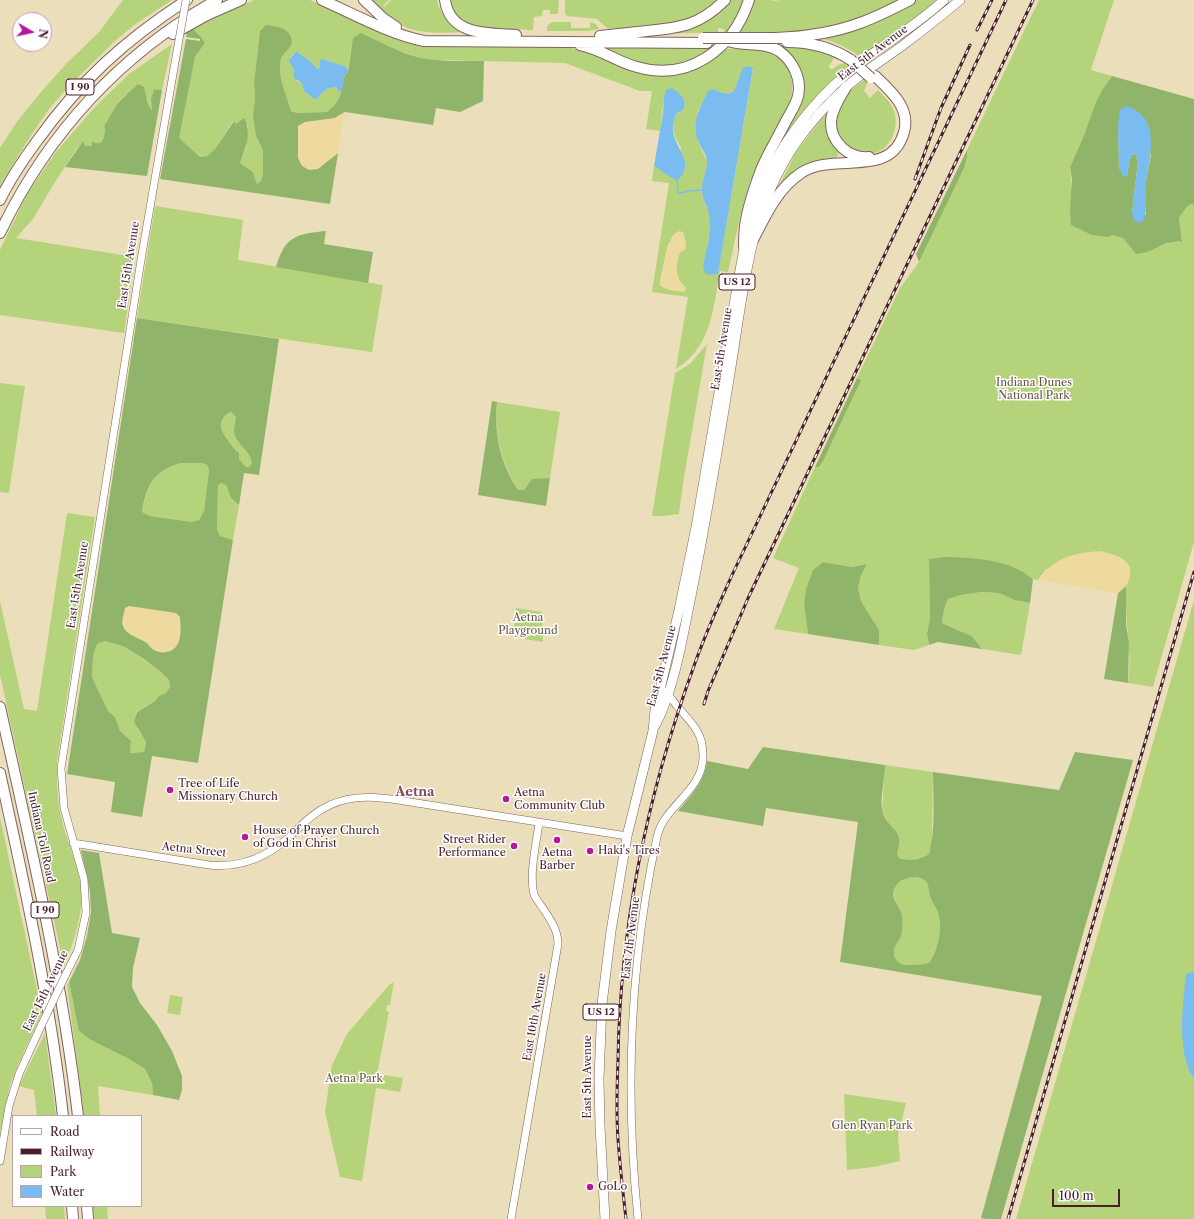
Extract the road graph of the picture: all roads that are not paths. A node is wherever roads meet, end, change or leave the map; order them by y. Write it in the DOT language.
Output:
graph roads {
  1 [pos="187,0"];
  2 [pos="217,0"];
  3 [pos="241,0"];
  4 [pos="322,0"];
  5 [pos="359,0"];
  6 [pos="364,0"];
  7 [pos="445,0"];
  8 [pos="725,0"];
  9 [pos="749,0"];
  10 [pos="910,0"];
  11 [pos="944,0"];
  12 [pos="960,0"];
  13 [pos="396,33"];
  14 [pos="516,35"];
  15 [pos="594,36"];
  16 [pos="789,38"];
  17 [pos="705,40"];
  18 [pos="562,42"];
  19 [pos="776,44"];
  20 [pos="853,59"];
  21 [pos="127,62"];
  22 [pos="873,77"];
  23 [pos="846,87"];
  24 [pos="0,200"];
  25 [pos="0,233"];
  26 [pos="753,240"];
  27 [pos="744,247"];
  28 [pos="664,691"];
  29 [pos="0,707"];
  30 [pos="0,773"];
  31 [pos="540,823"];
  32 [pos="627,836"];
  33 [pos="73,843"];
  34 [pos="63,1115"];
  35 [pos="78,1115"];
  36 [pos="0,1161"];
  37 [pos="72,1207"];
  38 [pos="87,1207"];
  39 [pos="73,1219"];
  40 [pos="88,1219"];
  41 [pos="512,1219"];
  42 [pos="605,1219"];
  43 [pos="638,1219"];
  1 -- 24 [label="highway, I 90"];
  1 -- 33 [label="street, East 15th Avenue, bridge"];
  2 -- 21 [label="highway, I 90"];
  3 -- 21 [label="highway"];
  4 -- 13 [label="highway"];
  5 -- 13 [label="highway"];
  6 -- 14 [label="highway"];
  7 -- 14 [label="highway"];
  8 -- 15 [label="highway"];
  9 -- 18 [label="highway"];
  10 -- 16 [label="highway"];
  11 -- 27 [label="main road, East 5th Avenue / US 12"];
  12 -- 23 [label="main road, East 5th Avenue / US 12"];
  13 -- 18 [label="highway"];
  14 -- 15 [label="highway"];
  15 -- 17 [label="highway"];
  16 -- 19 [label="highway"];
  16 -- 20 [label="highway"];
  17 -- 18 [label="highway"];
  17 -- 19 [label="highway, bridge"];
  17 -- 19 [label="highway"];
  19 -- 20 [label="highway"];
  19 -- 27 [label="highway"];
  20 -- 22 [label="highway, bridge"];
  21 -- 25 [label="highway, I 90"];
  22 -- 23 [label="highway"];
  22 -- 26 [label="highway"];
  23 -- 26 [label="main road, East 5th Avenue / US 12"];
  26 -- 28 [label="main road, East 5th Avenue / US 12"];
  27 -- 28 [label="main road, East 5th Avenue / US 12"];
  28 -- 32 [label="main road, East 5th Avenue / US 12"];
  28 -- 43 [label="street, East 7th Avenue"];
  29 -- 35 [label="highway, Indiana Toll Road / I 90"];
  30 -- 34 [label="highway, I 90"];
  31 -- 32 [label="street, Aetna Street"];
  31 -- 33 [label="street, Aetna Street"];
  31 -- 41 [label="street, East 10th Avenue"];
  32 -- 42 [label="main road, East 5th Avenue / US 12"];
  33 -- 36 [label="street, East 15th Avenue, bridge"];
  37 -- 39 [label="highway"];
  38 -- 40 [label="highway"];
}
